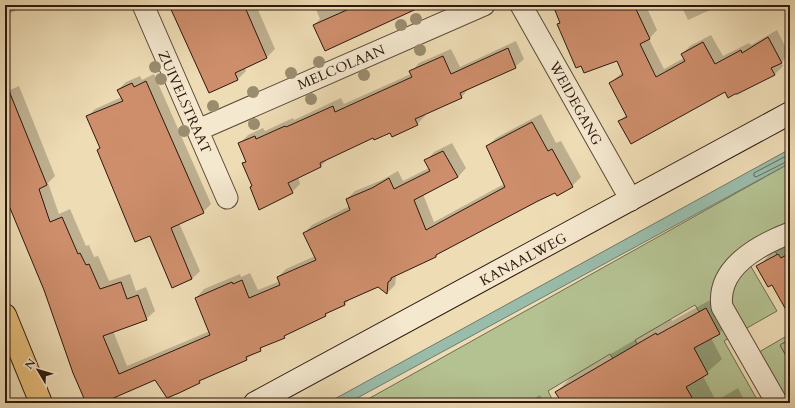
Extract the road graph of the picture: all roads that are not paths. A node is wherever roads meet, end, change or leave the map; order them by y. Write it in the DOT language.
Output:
graph roads {
  1 [pos="143,5"];
  2 [pos="484,5"];
  3 [pos="521,5"];
  4 [pos="448,12"];
  5 [pos="790,113"];
  6 [pos="198,130"];
  7 [pos="227,198"];
  8 [pos="631,200"];
  9 [pos="790,233"];
  10 [pos="5,315"];
  11 [pos="41,403"];
  12 [pos="255,403"];
  13 [pos="777,403"];
  1 -- 6 [label="street, ZUIVELSTRAAT"];
  2 -- 4 [label="street, MELCOLAAN"];
  3 -- 8 [label="street, WEIDEGANG"];
  4 -- 6 [label="street, MELCOLAAN"];
  5 -- 8 [label="street, KANAALWEG"];
  6 -- 7 [label="street, ZUIVELSTRAAT"];
  8 -- 12 [label="street, KANAALWEG"];
  9 -- 13 [label="street"];
  10 -- 11 [label="main road"];
}
